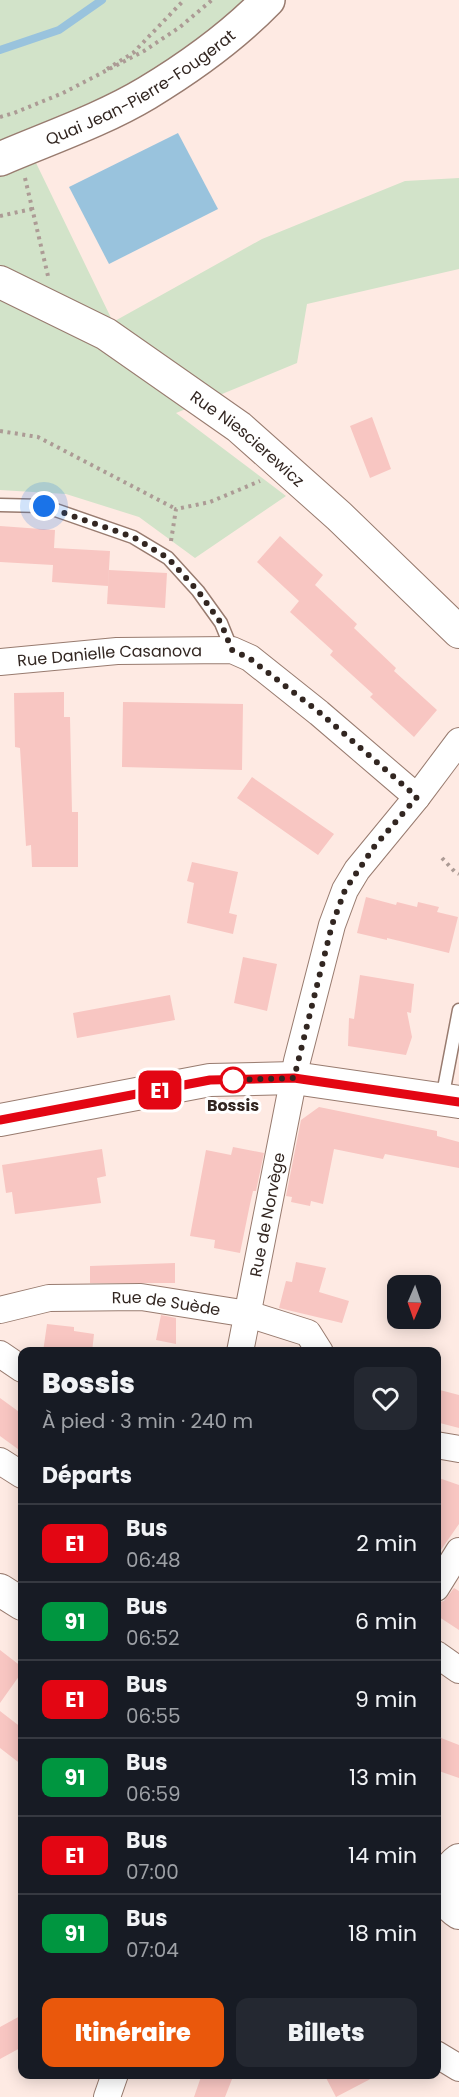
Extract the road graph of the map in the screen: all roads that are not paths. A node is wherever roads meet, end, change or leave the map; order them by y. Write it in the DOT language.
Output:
graph roads {
  1 [pos="268,0"];
  2 [pos="0,159"];
  3 [pos="2,282"];
  4 [pos="0,505"];
  5 [pos="459,633"];
  6 [pos="232,650"];
  7 [pos="0,662"];
  8 [pos="459,741"];
  9 [pos="417,797"];
  10 [pos="459,1010"];
  11 [pos="294,1078"];
  12 [pos="450,1101"];
  13 [pos="0,1120"];
  14 [pos="0,1310"];
  15 [pos="248,1314"];
  16 [pos="241,1347"];
  17 [pos="317,1347"];
  18 [pos="0,1354"];
  19 [pos="18,1366"];
  20 [pos="441,1445"];
  21 [pos="459,1449"];
  22 [pos="0,1461"];
  23 [pos="18,1472"];
  24 [pos="459,1551"];
  25 [pos="441,1580"];
  26 [pos="0,1590"];
  27 [pos="18,1601"];
  28 [pos="441,1657"];
  29 [pos="459,1670"];
  30 [pos="446,1876"];
  31 [pos="459,1913"];
  32 [pos="441,2057"];
  33 [pos="459,2068"];
  34 [pos="113,2079"];
  35 [pos="107,2097"];
  1 -- 2 [label="main road, Quai Jean-Pierre-Fougerat"];
  3 -- 5 [label="street, Rue Niescierewicz"];
  4 -- 6 [label="lane"];
  6 -- 7 [label="street, Rue Danielle Casanova"];
  6 -- 9 [label="street"];
  8 -- 9 [label="street, Rue de Norvège"];
  9 -- 11 [label="street, Rue de Norvège"];
  10 -- 12 [label="lane"];
  11 -- 12 [label="street"];
  11 -- 13 [label="street"];
  11 -- 15 [label="street, Rue de Norvège"];
  14 -- 15 [label="street, Rue de Suède"];
  15 -- 16 [label="street, Rue de Norvège"];
  15 -- 17 [label="street, Rue de Suède"];
  18 -- 19 [label="street"];
  20 -- 21 [label="street"];
  22 -- 23 [label="street"];
  24 -- 25 [label="street"];
  26 -- 27 [label="street"];
  28 -- 29 [label="street"];
  30 -- 31 [label="street"];
  32 -- 33 [label="street"];
  34 -- 35 [label="street"];
}
